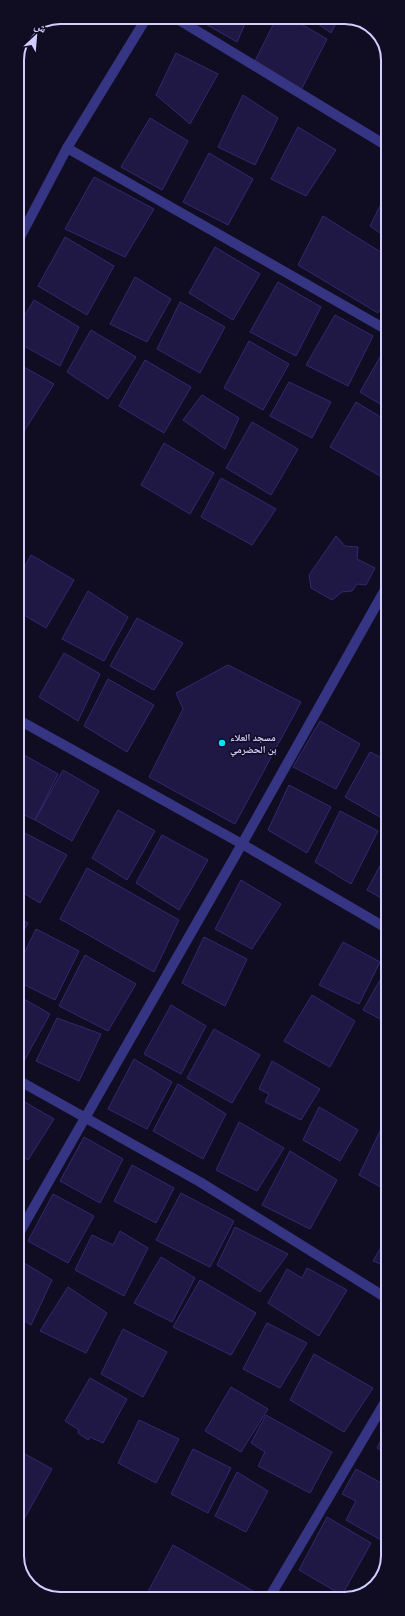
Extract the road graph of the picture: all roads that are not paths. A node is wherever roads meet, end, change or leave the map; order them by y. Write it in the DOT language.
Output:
graph roads {
  1 [pos="143,24"];
  2 [pos="186,24"];
  3 [pos="381,142"];
  4 [pos="67,148"];
  5 [pos="24,230"];
  6 [pos="381,327"];
  7 [pos="381,598"];
  8 [pos="24,723"];
  9 [pos="242,844"];
  10 [pos="381,925"];
  11 [pos="24,1083"];
  12 [pos="84,1118"];
  13 [pos="24,1224"];
  14 [pos="381,1295"];
  15 [pos="381,1409"];
  16 [pos="273,1592"];
  1 -- 4 [label="street"];
  2 -- 3 [label="street"];
  4 -- 5 [label="street"];
  4 -- 6 [label="street"];
  7 -- 9 [label="street"];
  8 -- 9 [label="street"];
  9 -- 10 [label="street"];
  9 -- 12 [label="street"];
  11 -- 12 [label="street"];
  12 -- 13 [label="street"];
  12 -- 14 [label="street"];
  15 -- 16 [label="street"];
}
